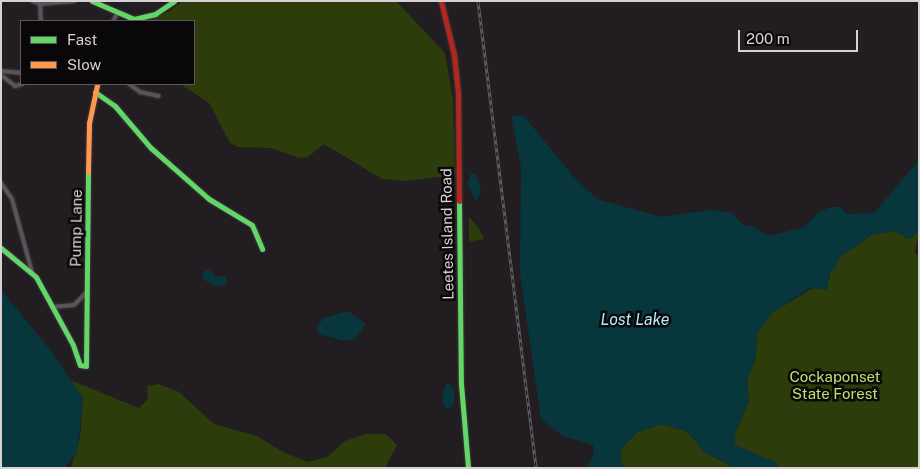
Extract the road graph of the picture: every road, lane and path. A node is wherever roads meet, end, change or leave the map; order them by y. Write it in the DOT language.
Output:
graph roads {
  1 [pos="32,1"];
  2 [pos="75,1"];
  3 [pos="92,1"];
  4 [pos="174,1"];
  5 [pos="441,1"];
  6 [pos="40,4"];
  7 [pos="117,14"];
  8 [pos="41,20"];
  9 [pos="114,20"];
  10 [pos="1,71"];
  11 [pos="20,73"];
  12 [pos="1,75"];
  13 [pos="20,85"];
  14 [pos="97,85"];
  15 [pos="130,85"];
  16 [pos="95,92"];
  17 [pos="159,96"];
  18 [pos="1,183"];
  19 [pos="1,248"];
  20 [pos="262,249"];
  21 [pos="32,274"];
  22 [pos="88,292"];
  23 [pos="52,307"];
  24 [pos="468,468"];
  1 -- 6 [label="street"];
  2 -- 6 [label="street"];
  3 -- 7 [label="street"];
  4 -- 7 [label="street"];
  5 -- 24 [label="street, Leetes Island Road"];
  6 -- 8 [label="street"];
  7 -- 9 [label="street"];
  10 -- 11 [label="street"];
  12 -- 13 [label="street"];
  14 -- 16 [label="street, Pump Lane"];
  15 -- 17 [label="street"];
  16 -- 20 [label="street"];
  16 -- 22 [label="street, Pump Lane"];
  18 -- 21 [label="street"];
  19 -- 21 [label="street"];
  21 -- 23 [label="street"];
  22 -- 23 [label="street"];
  22 -- 23 [label="street, Pump Lane"];
}
